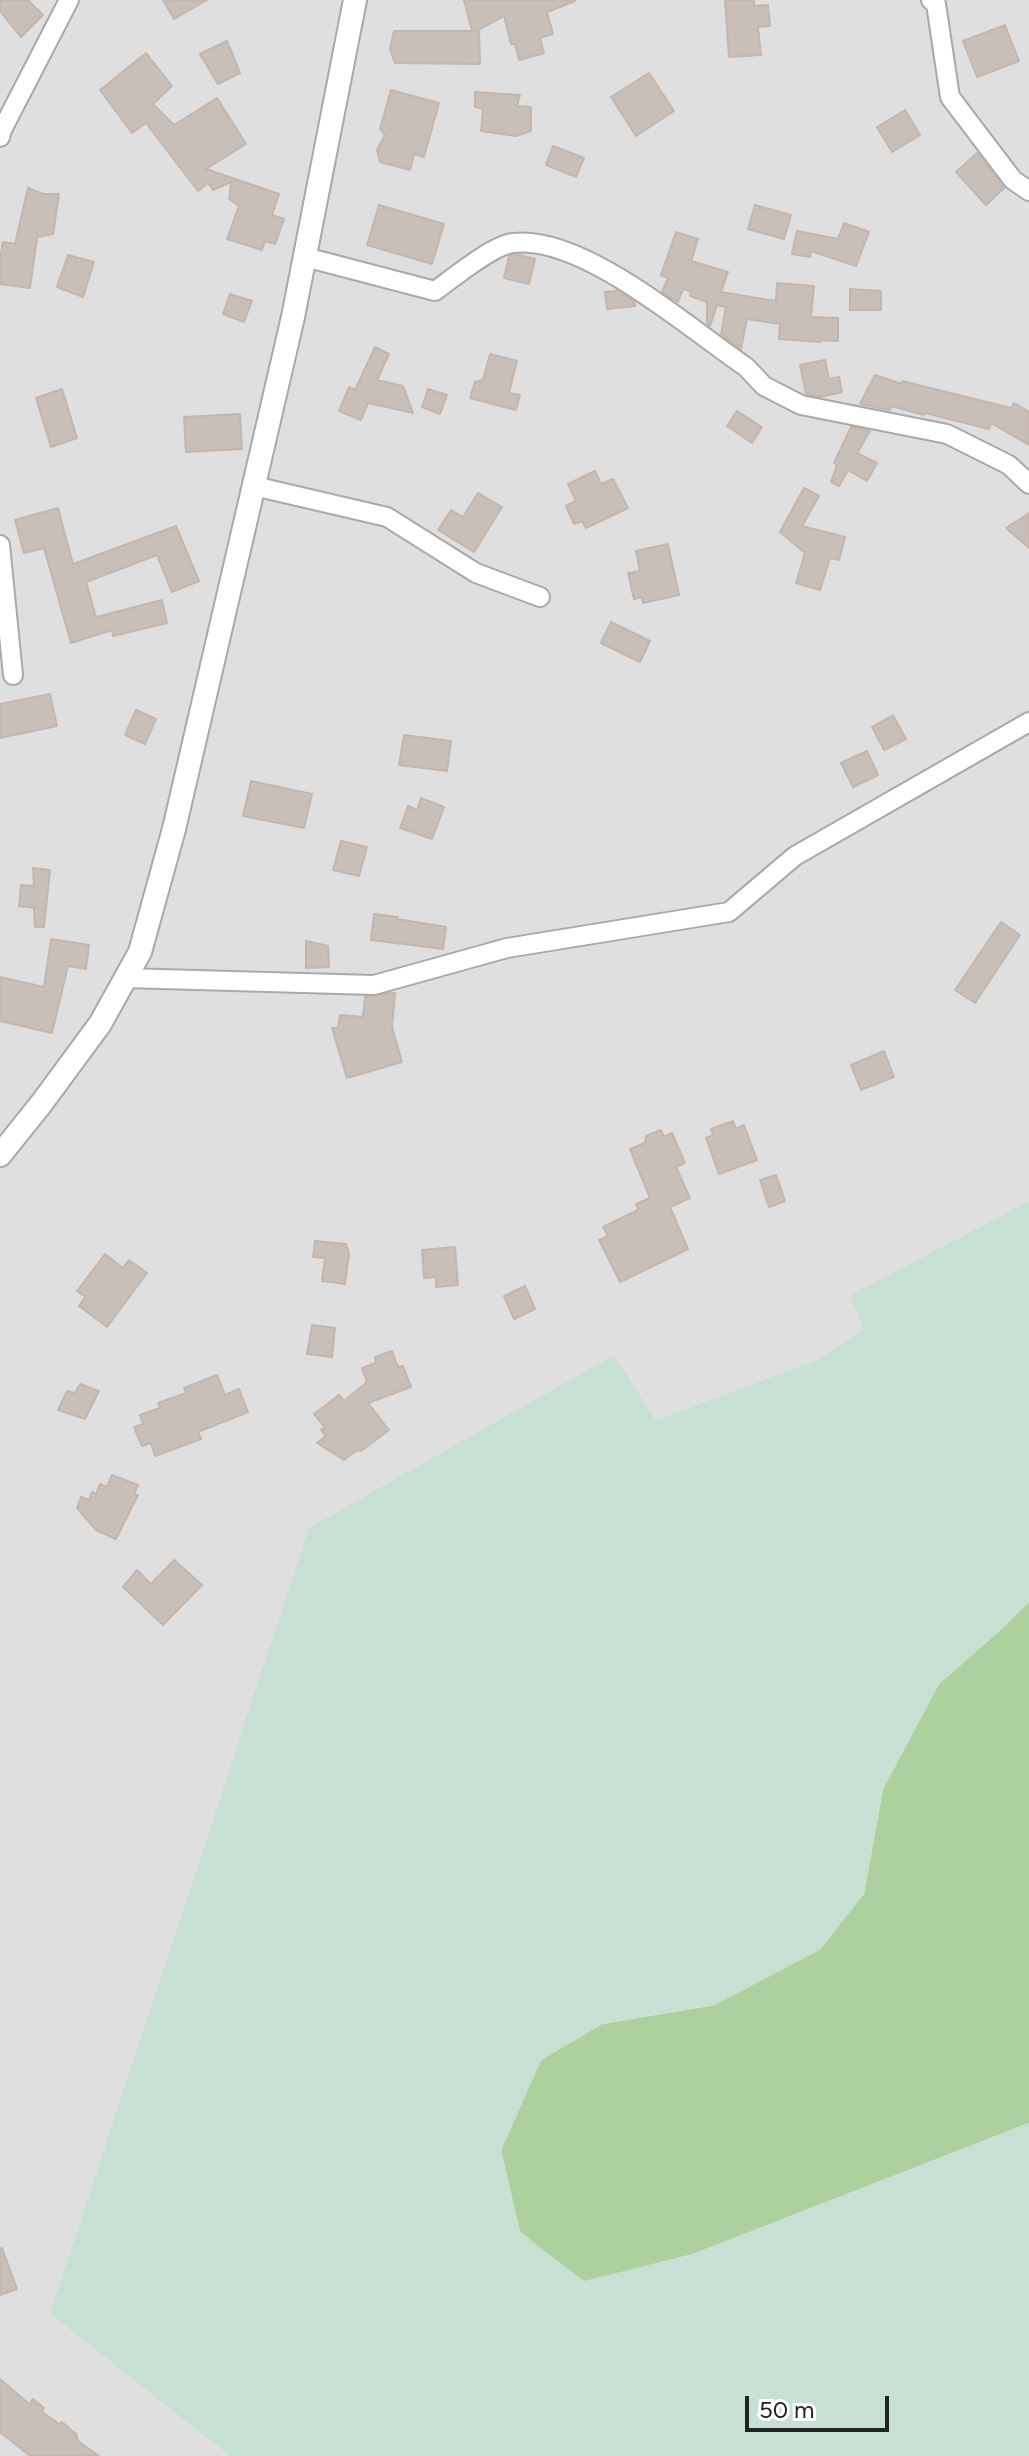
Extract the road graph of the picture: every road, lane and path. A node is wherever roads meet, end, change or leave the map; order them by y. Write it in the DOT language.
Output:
graph roads {
  1 [pos="69,0"];
  2 [pos="355,0"];
  3 [pos="931,0"];
  4 [pos="1,133"];
  5 [pos="1029,191"];
  6 [pos="305,257"];
  7 [pos="1029,484"];
  8 [pos="254,486"];
  9 [pos="0,545"];
  10 [pos="540,597"];
  11 [pos="13,675"];
  12 [pos="1029,722"];
  13 [pos="125,978"];
  14 [pos="0,1155"];
  1 -- 4 [label="street"];
  2 -- 6 [label="street"];
  3 -- 5 [label="street"];
  6 -- 7 [label="street"];
  6 -- 8 [label="street"];
  8 -- 10 [label="street"];
  8 -- 13 [label="street"];
  9 -- 11 [label="street"];
  12 -- 13 [label="street"];
  13 -- 14 [label="street"];
}
